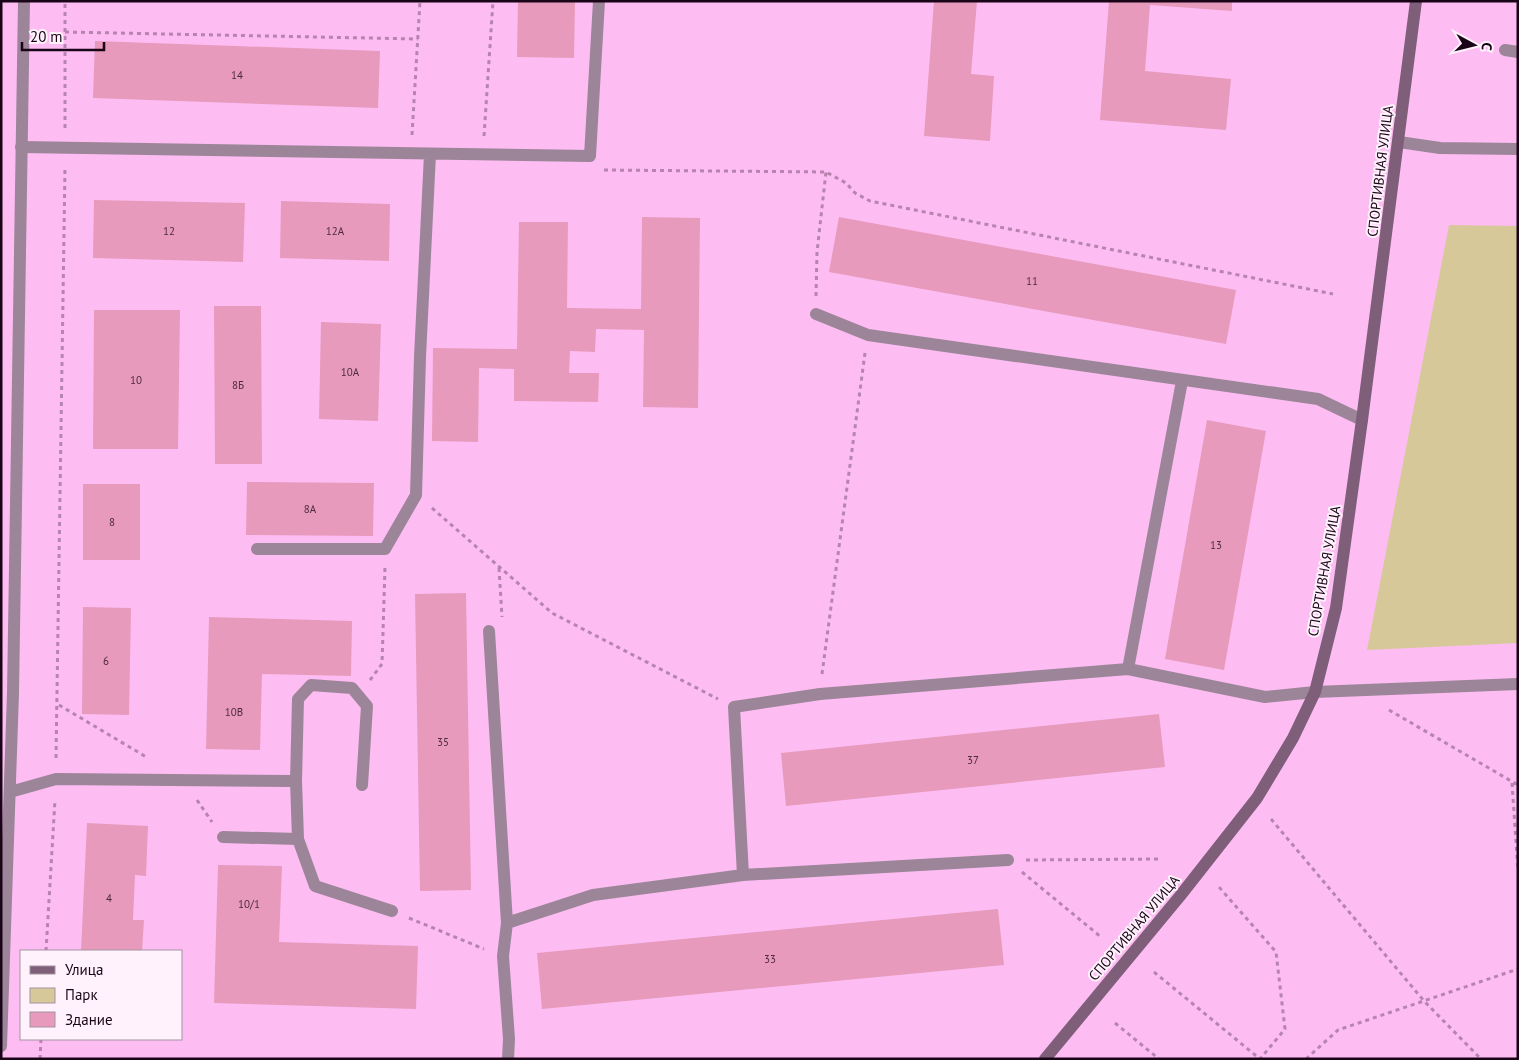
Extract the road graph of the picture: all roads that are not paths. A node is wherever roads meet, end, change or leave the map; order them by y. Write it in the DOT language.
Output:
graph roads {
  1 [pos="24,1"];
  2 [pos="600,1"];
  3 [pos="1416,1"];
  4 [pos="1399,142"];
  5 [pos="21,148"];
  6 [pos="1518,150"];
  7 [pos="430,154"];
  8 [pos="816,314"];
  9 [pos="1182,381"];
  10 [pos="1362,420"];
  11 [pos="257,548"];
  12 [pos="489,631"];
  13 [pos="1128,669"];
  14 [pos="1518,684"];
  15 [pos="1315,692"];
  16 [pos="296,781"];
  17 [pos="362,785"];
  18 [pos="10,792"];
  19 [pos="223,838"];
  20 [pos="298,839"];
  21 [pos="1008,860"];
  22 [pos="743,876"];
  23 [pos="392,911"];
  24 [pos="507,922"];
  25 [pos="1,1046"];
  26 [pos="508,1059"];
  27 [pos="1045,1059"];
  1 -- 5 [label="street"];
  2 -- 7 [label="street"];
  3 -- 4 [label="street, СПОРТИВНАЯ УЛИЦА"];
  4 -- 6 [label="street"];
  4 -- 10 [label="street, СПОРТИВНАЯ УЛИЦА"];
  5 -- 7 [label="street"];
  5 -- 18 [label="street"];
  7 -- 11 [label="street"];
  8 -- 9 [label="street"];
  9 -- 10 [label="street"];
  9 -- 13 [label="street"];
  10 -- 15 [label="street, СПОРТИВНАЯ УЛИЦА"];
  12 -- 24 [label="street"];
  13 -- 15 [label="street"];
  13 -- 22 [label="street"];
  14 -- 15 [label="street"];
  15 -- 27 [label="street, СПОРТИВНАЯ УЛИЦА"];
  16 -- 17 [label="street"];
  16 -- 18 [label="street"];
  16 -- 20 [label="street"];
  18 -- 25 [label="street"];
  19 -- 20 [label="street"];
  20 -- 23 [label="street"];
  21 -- 22 [label="street"];
  22 -- 24 [label="street"];
  24 -- 26 [label="street"];
}
